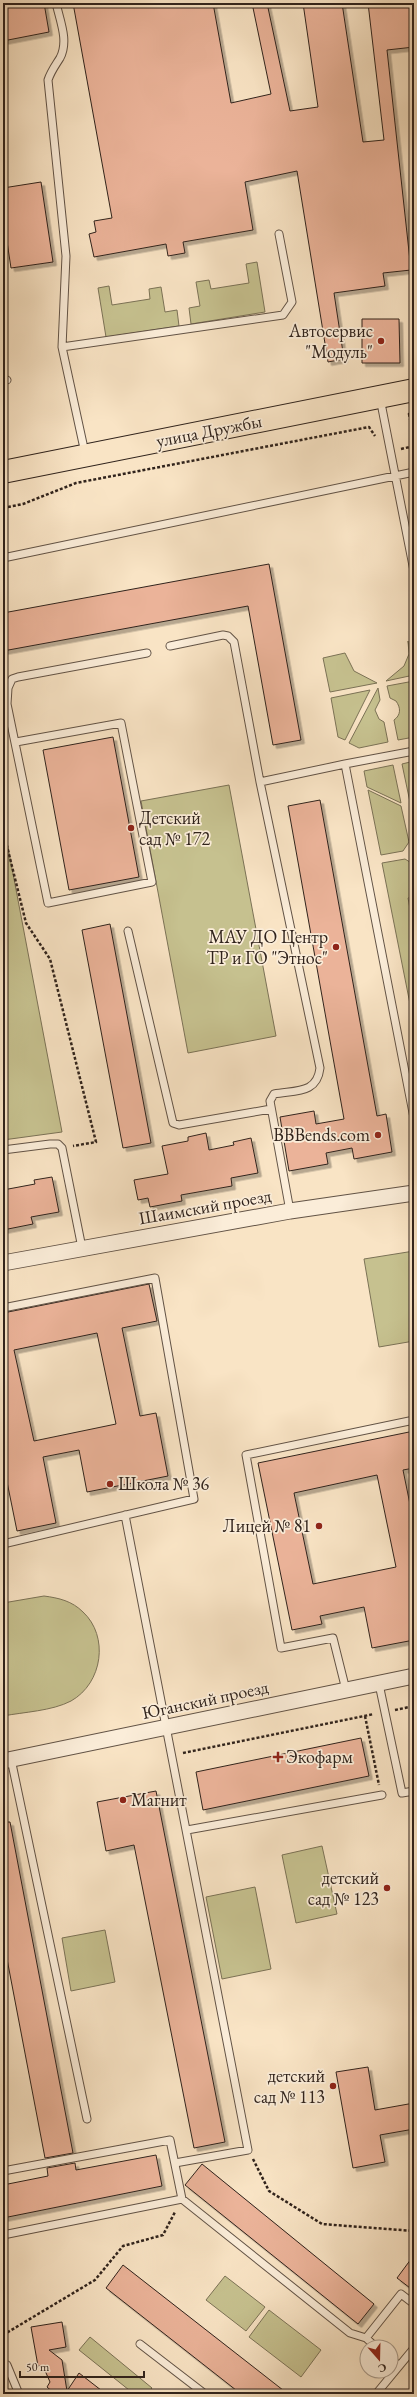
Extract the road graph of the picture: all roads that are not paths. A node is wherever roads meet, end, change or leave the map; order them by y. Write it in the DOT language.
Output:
graph roads {
  1 [pos="56,3"];
  2 [pos="279,234"];
  3 [pos="62,347"];
  4 [pos="414,390"];
  5 [pos="380,397"];
  6 [pos="85,456"];
  7 [pos="3,472"];
  8 [pos="414,472"];
  9 [pos="395,476"];
  10 [pos="3,558"];
  11 [pos="414,571"];
  12 [pos="170,646"];
  13 [pos="147,653"];
  14 [pos="5,705"];
  15 [pos="16,742"];
  16 [pos="414,751"];
  17 [pos="345,764"];
  18 [pos="260,782"];
  19 [pos="128,931"];
  20 [pos="271,1109"];
  21 [pos="414,1118"];
  22 [pos="3,1150"];
  23 [pos="414,1193"];
  24 [pos="290,1211"];
  25 [pos="82,1248"];
  26 [pos="3,1263"];
  27 [pos="3,1308"];
  28 [pos="414,1420"];
  29 [pos="125,1515"];
  30 [pos="3,1542"];
  31 [pos="414,1676"];
  32 [pos="379,1684"];
  33 [pos="346,1690"];
  34 [pos="167,1727"];
  35 [pos="7,1760"];
  36 [pos="414,1791"];
  37 [pos="382,1795"];
  38 [pos="187,1830"];
  39 [pos="87,2119"];
  40 [pos="175,2164"];
  41 [pos="3,2171"];
  42 [pos="182,2199"];
  43 [pos="3,2235"];
  44 [pos="414,2304"];
  45 [pos="366,2338"];
  46 [pos="140,2344"];
  47 [pos="414,2348"];
  48 [pos="7,2364"];
  49 [pos="399,2366"];
  50 [pos="388,2379"];
  51 [pos="19,2394"];
  52 [pos="205,2394"];
  53 [pos="376,2394"];
  1 -- 3 [label="lane"];
  2 -- 3 [label="lane"];
  3 -- 6 [label="lane"];
  4 -- 5 [label="main road, улица Дружбы"];
  5 -- 6 [label="main road, улица Дружбы"];
  5 -- 9 [label="lane"];
  6 -- 7 [label="main road, улица Дружбы"];
  8 -- 9 [label="lane"];
  9 -- 10 [label="lane"];
  9 -- 11 [label="lane"];
  12 -- 18 [label="lane"];
  13 -- 14 [label="lane"];
  14 -- 15 [label="lane"];
  15 -- 15 [label="lane"];
  16 -- 17 [label="lane"];
  17 -- 18 [label="lane"];
  17 -- 21 [label="lane"];
  18 -- 20 [label="lane"];
  19 -- 20 [label="lane"];
  20 -- 24 [label="lane"];
  22 -- 25 [label="lane"];
  23 -- 24 [label="street, Шаимский проезд"];
  24 -- 25 [label="street, Шаимский проезд"];
  25 -- 26 [label="street, Шаимский проезд"];
  27 -- 29 [label="lane"];
  28 -- 33 [label="lane"];
  29 -- 30 [label="lane"];
  29 -- 34 [label="lane"];
  31 -- 32 [label="street, Юганский проезд"];
  32 -- 33 [label="street, Юганский проезд"];
  32 -- 36 [label="lane"];
  33 -- 34 [label="street, Юганский проезд"];
  34 -- 35 [label="street, Юганский проезд"];
  34 -- 38 [label="lane"];
  35 -- 39 [label="lane"];
  37 -- 38 [label="lane"];
  38 -- 40 [label="lane"];
  40 -- 41 [label="lane"];
  40 -- 42 [label="lane"];
  42 -- 43 [label="lane"];
  42 -- 45 [label="lane"];
  44 -- 45 [label="lane"];
  46 -- 52 [label="lane"];
  47 -- 49 [label="lane"];
  48 -- 51 [label="lane"];
  50 -- 53 [label="lane"];
}
